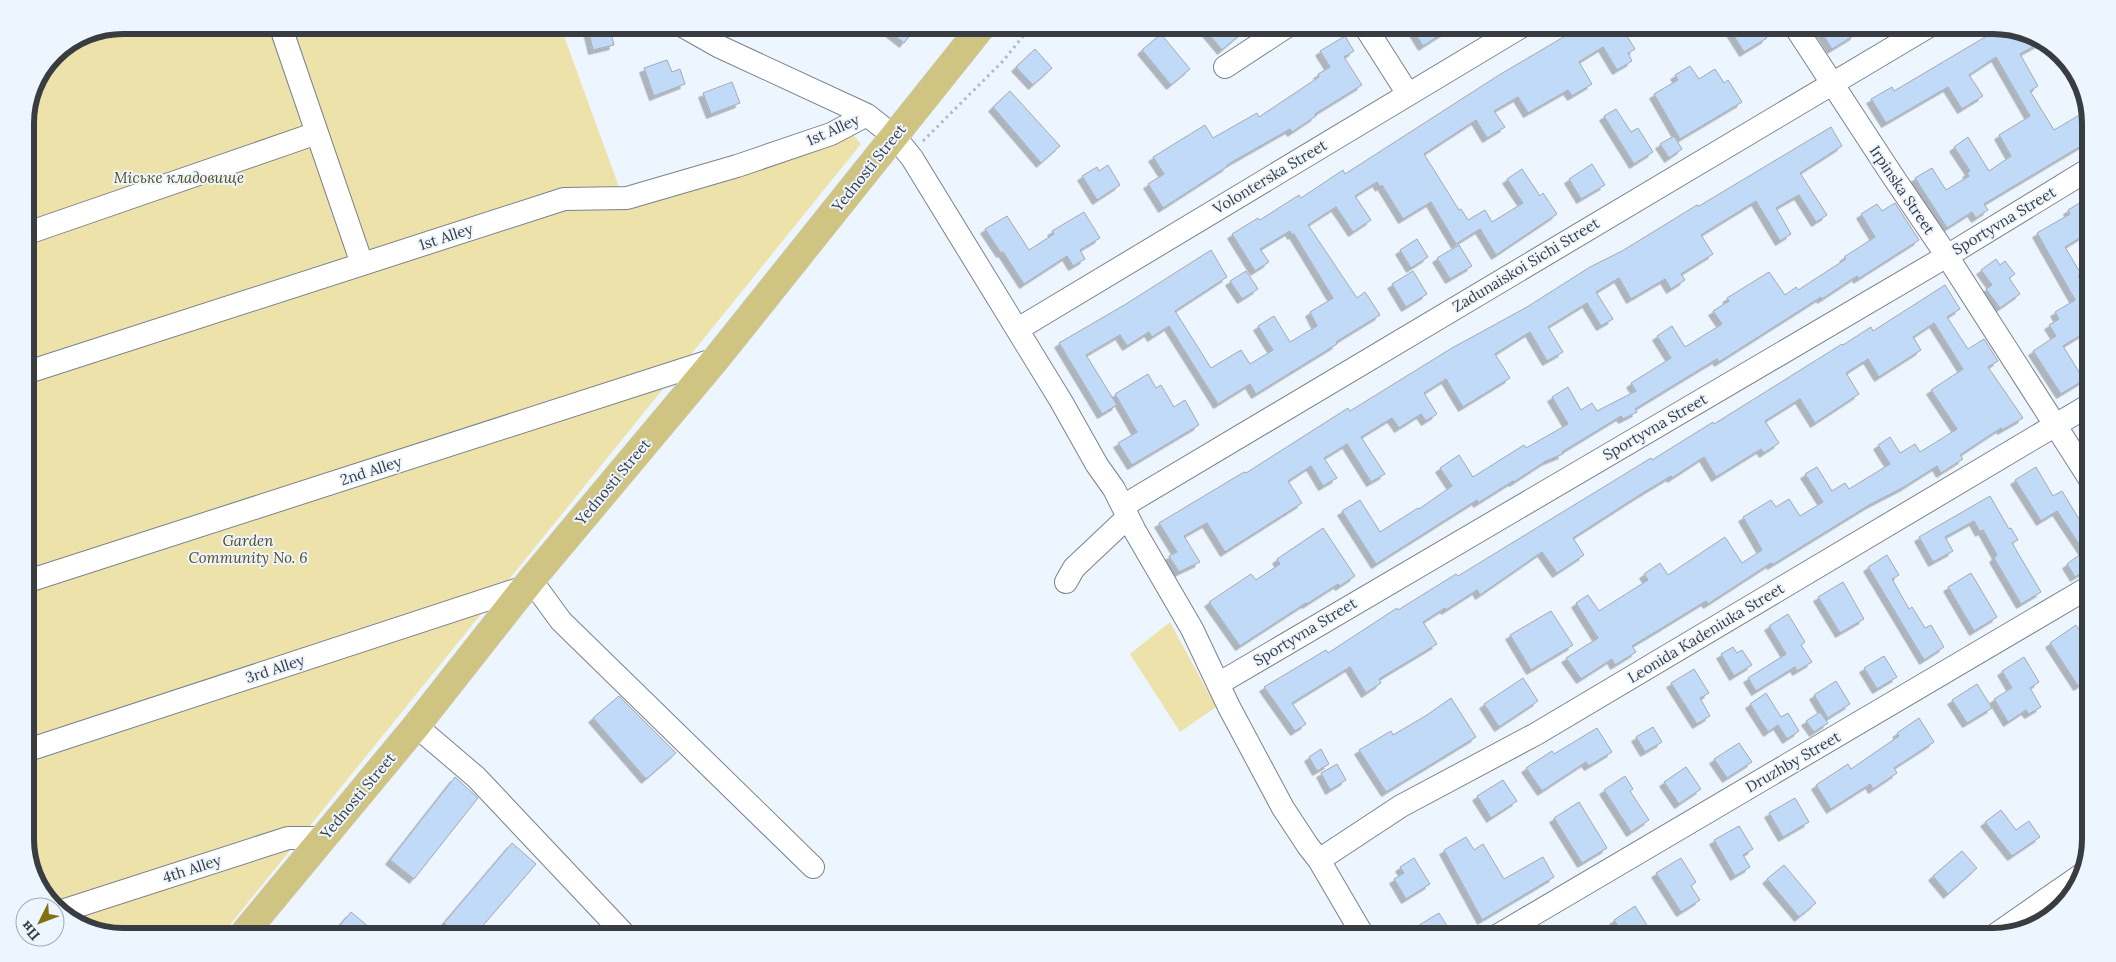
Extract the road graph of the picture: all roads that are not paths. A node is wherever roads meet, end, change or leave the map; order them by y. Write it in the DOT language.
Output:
graph roads {
  1 [pos="283,34"];
  2 [pos="976,34"];
  3 [pos="1275,34"];
  4 [pos="1370,34"];
  5 [pos="1509,34"];
  6 [pos="1800,34"];
  7 [pos="1916,34"];
  8 [pos="719,36"];
  9 [pos="1225,67"];
  10 [pos="1832,83"];
  11 [pos="1408,94"];
  12 [pos="867,115"];
  13 [pos="317,133"];
  14 [pos="895,137"];
  15 [pos="2082,174"];
  16 [pos="34,231"];
  17 [pos="1947,256"];
  18 [pos="362,264"];
  19 [pos="1018,329"];
  20 [pos="716,359"];
  21 [pos="34,370"];
  22 [pos="2082,410"];
  23 [pos="2056,426"];
  24 [pos="2082,467"];
  25 [pos="1125,512"];
  26 [pos="34,579"];
  27 [pos="1066,582"];
  28 [pos="528,584"];
  29 [pos="2082,591"];
  30 [pos="1218,684"];
  31 [pos="416,726"];
  32 [pos="34,748"];
  33 [pos="323,838"];
  34 [pos="1319,860"];
  35 [pos="813,867"];
  36 [pos="2070,883"];
  37 [pos="68,909"];
  38 [pos="2007,926"];
  39 [pos="248,928"];
  40 [pos="618,928"];
  41 [pos="1359,928"];
  42 [pos="1511,928"];
  1 -- 13 [label="street"];
  2 -- 14 [label="main road, Yednosti Street"];
  3 -- 9 [label="street"];
  4 -- 11 [label="street"];
  5 -- 11 [label="street, Volonterska Street"];
  6 -- 10 [label="street, Irpinska Street"];
  7 -- 10 [label="street, Zadunaiskoi Sichi Street"];
  8 -- 12 [label="street"];
  10 -- 17 [label="street, Irpinska Street"];
  10 -- 25 [label="street, Zadunaiskoi Sichi Street"];
  11 -- 19 [label="street, Volonterska Street"];
  12 -- 14 [label="street"];
  12 -- 18 [label="street, 1st Alley"];
  13 -- 16 [label="street"];
  13 -- 18 [label="street"];
  14 -- 19 [label="street"];
  14 -- 20 [label="main road, Yednosti Street"];
  15 -- 17 [label="street, Sportyvna Street"];
  17 -- 23 [label="street, Irpinska Street"];
  17 -- 30 [label="street, Sportyvna Street"];
  18 -- 21 [label="street, 1st Alley"];
  19 -- 25 [label="street"];
  20 -- 26 [label="street, 2nd Alley"];
  20 -- 28 [label="main road, Yednosti Street"];
  22 -- 23 [label="street, Leonida Kadeniuka Street"];
  23 -- 24 [label="street, Irpinska Street"];
  23 -- 34 [label="street, Leonida Kadeniuka Street"];
  25 -- 27 [label="street, Zadunaiskoi Sichi Street"];
  25 -- 30 [label="street"];
  28 -- 31 [label="main road, Yednosti Street"];
  28 -- 32 [label="street, 3rd Alley"];
  28 -- 35 [label="street"];
  29 -- 42 [label="street, Druzhby Street"];
  30 -- 34 [label="street"];
  31 -- 33 [label="main road, Yednosti Street"];
  31 -- 40 [label="street"];
  33 -- 37 [label="street, 4th Alley"];
  33 -- 39 [label="main road, Yednosti Street"];
  34 -- 41 [label="street"];
  36 -- 38 [label="street"];
}
